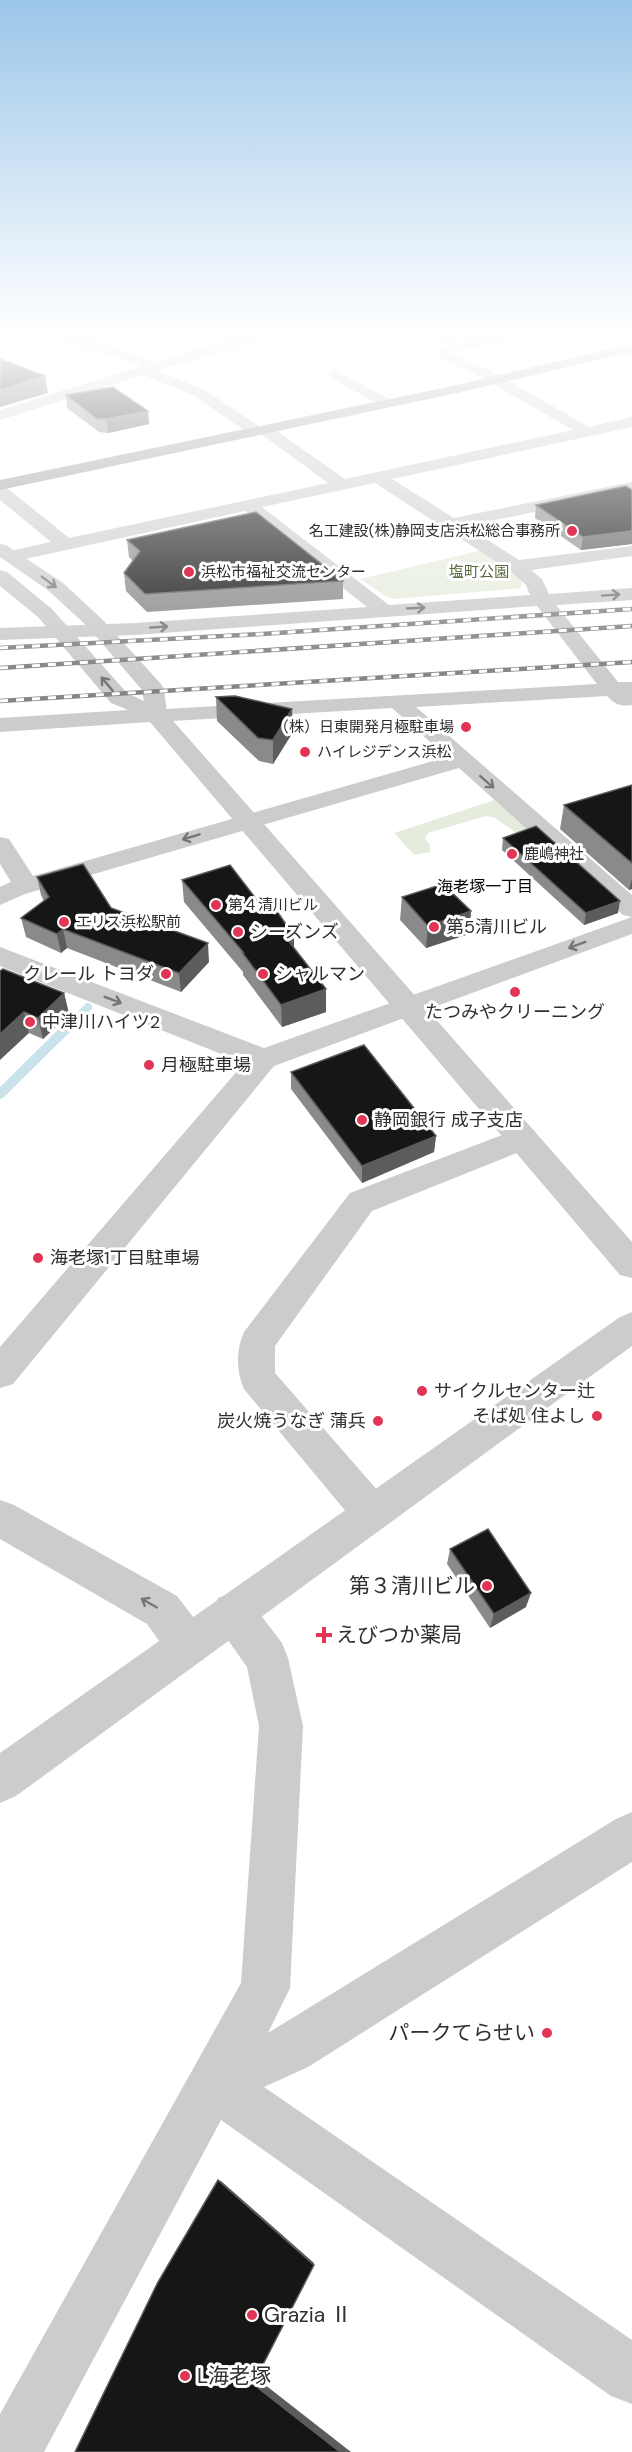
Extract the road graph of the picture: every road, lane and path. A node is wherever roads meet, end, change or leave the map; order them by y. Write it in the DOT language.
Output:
graph roads {
  1 [pos="163,450"];
  2 [pos="291,450"];
  3 [pos="499,450"];
  4 [pos="376,476"];
  5 [pos="341,484"];
  6 [pos="0,485"];
  7 [pos="632,487"];
  8 [pos="0,491"];
  9 [pos="247,504"];
  10 [pos="451,524"];
  11 [pos="65,544"];
  12 [pos="632,551"];
  13 [pos="5,553"];
  14 [pos="516,566"];
  15 [pos="0,576"];
  16 [pos="632,594"];
  17 [pos="542,600"];
  18 [pos="383,610"];
  19 [pos="61,630"];
  20 [pos="101,630"];
  21 [pos="0,634"];
  22 [pos="622,688"];
  23 [pos="397,701"];
  24 [pos="632,707"];
  25 [pos="156,715"];
  26 [pos="0,725"];
  27 [pos="462,760"];
  28 [pos="248,820"];
  29 [pos="0,844"];
  30 [pos="26,886"];
  31 [pos="0,897"];
  32 [pos="632,909"];
  33 [pos="632,925"];
  34 [pos="0,956"];
  35 [pos="408,1005"];
  36 [pos="264,1059"];
  37 [pos="523,1138"];
  38 [pos="632,1265"];
  39 [pos="632,1327"];
  40 [pos="0,1373"];
  41 [pos="372,1513"];
  42 [pos="0,1518"];
  43 [pos="233,1612"];
  44 [pos="188,1645"];
  45 [pos="0,1780"];
  46 [pos="632,1835"];
  47 [pos="213,2083"];
  48 [pos="632,2375"];
  49 [pos="12,2452"];
  1 -- 6 [label="highway"];
  2 -- 5 [label="street"];
  3 -- 4 [label="street"];
  4 -- 5 [label="street"];
  4 -- 10 [label="street"];
  5 -- 9 [label="street"];
  7 -- 10 [label="street"];
  8 -- 11 [label="street"];
  9 -- 11 [label="street"];
  9 -- 18 [label="street"];
  10 -- 14 [label="street"];
  11 -- 13 [label="street"];
  12 -- 14 [label="street"];
  13 -- 20 [label="street, one-way"];
  14 -- 17 [label="street"];
  15 -- 19 [label="street"];
  17 -- 16 [label="street, one-way"];
  18 -- 17 [label="street, one-way"];
  17 -- 22 [label="street"];
  20 -- 18 [label="street, one-way"];
  19 -- 20 [label="street"];
  19 -- 21 [label="street"];
  25 -- 19 [label="street, one-way"];
  20 -- 25 [label="street"];
  22 -- 23 [label="street"];
  22 -- 24 [label="street"];
  23 -- 25 [label="street"];
  23 -- 27 [label="street"];
  25 -- 26 [label="street"];
  25 -- 28 [label="street"];
  27 -- 28 [label="street"];
  27 -- 32 [label="street, one-way"];
  28 -- 30 [label="street, one-way"];
  28 -- 35 [label="street"];
  29 -- 30 [label="street"];
  30 -- 31 [label="street"];
  33 -- 35 [label="street, one-way"];
  34 -- 36 [label="street, one-way"];
  35 -- 36 [label="street"];
  35 -- 37 [label="street"];
  36 -- 40 [label="street"];
  37 -- 38 [label="street"];
  37 -- 41 [label="street"];
  39 -- 41 [label="street"];
  41 -- 43 [label="street"];
  44 -- 42 [label="street, one-way"];
  43 -- 44 [label="street"];
  43 -- 47 [label="street"];
  44 -- 45 [label="street"];
  46 -- 47 [label="street"];
  47 -- 48 [label="street"];
  47 -- 49 [label="street"];
}
